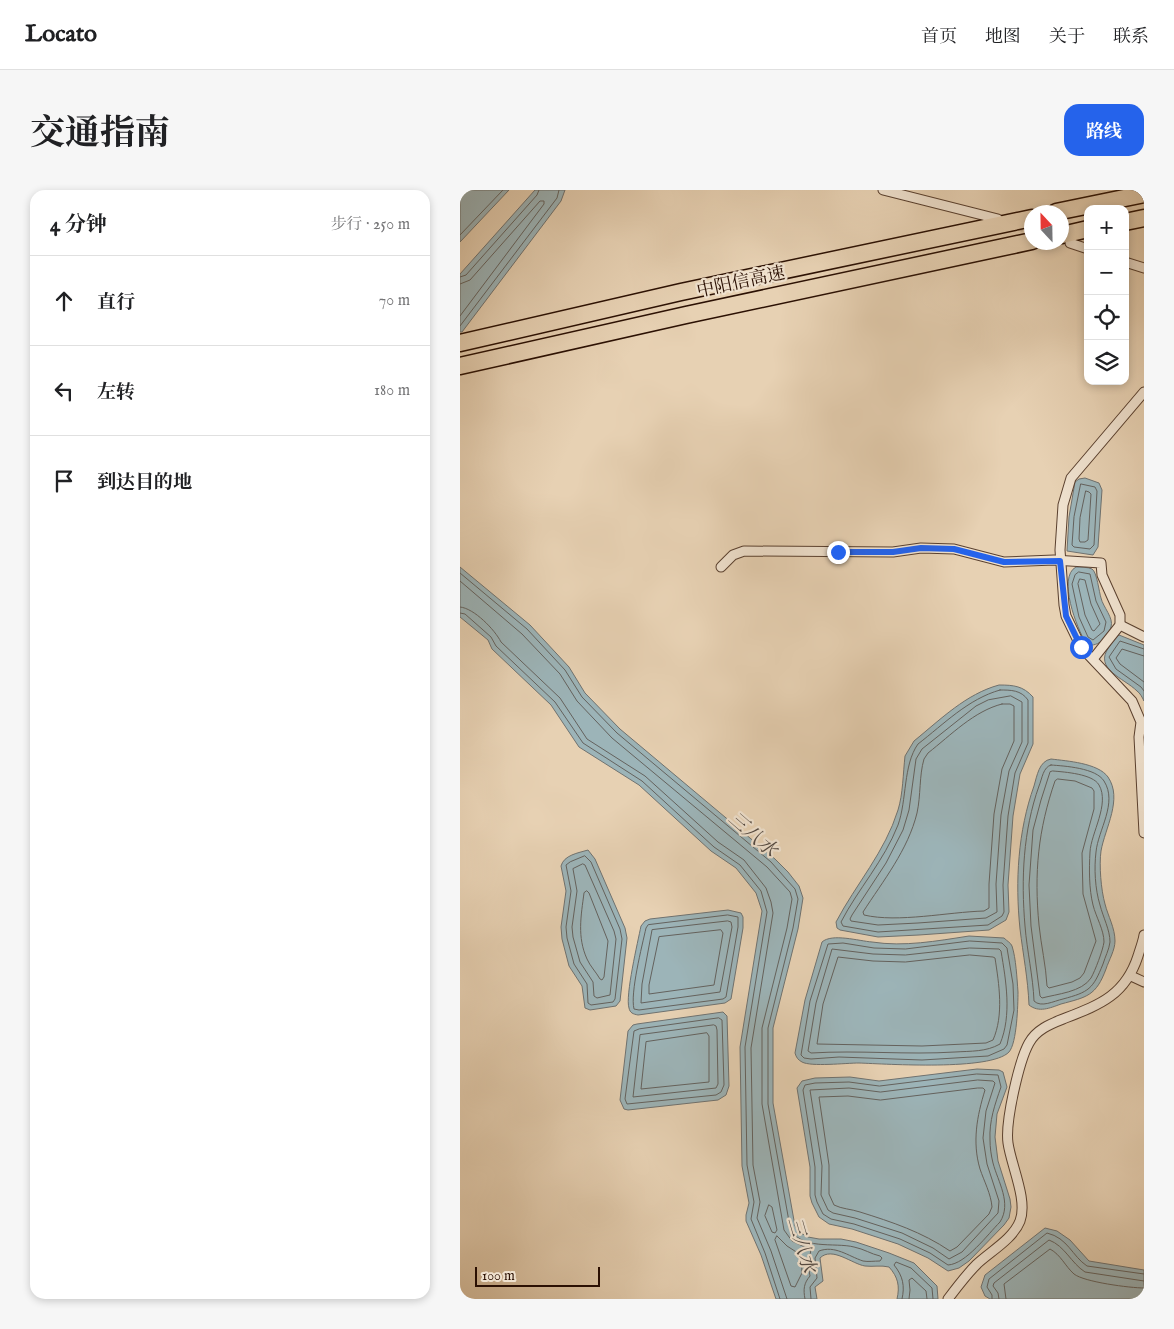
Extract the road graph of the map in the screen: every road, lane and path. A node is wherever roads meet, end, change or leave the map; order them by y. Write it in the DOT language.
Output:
graph roads {
  1 [pos="883,190"];
  2 [pos="1144,194"];
  3 [pos="1069,209"];
  4 [pos="1144,218"];
  5 [pos="998,219"];
  6 [pos="1024,220"];
  7 [pos="1129,221"];
  8 [pos="1084,232"];
  9 [pos="1069,238"];
  10 [pos="1069,240"];
  11 [pos="1024,243"];
  12 [pos="1084,247"];
  13 [pos="1129,263"];
  14 [pos="1144,268"];
  15 [pos="460,343"];
  16 [pos="460,366"];
  17 [pos="1144,392"];
  18 [pos="1060,561"];
  19 [pos="721,567"];
  20 [pos="1120,625"];
  21 [pos="1144,637"];
  22 [pos="1092,660"];
  23 [pos="1142,716"];
  24 [pos="1144,833"];
  25 [pos="1144,934"];
  26 [pos="1130,976"];
  27 [pos="1144,982"];
  28 [pos="948,1299"];
  1 -- 5 [label="street"];
  2 -- 3 [label="highway"];
  4 -- 7 [label="highway"];
  6 -- 15 [label="highway, 中阳信高速"];
  8 -- 9 [label="highway"];
  10 -- 12 [label="street"];
  11 -- 16 [label="highway, 中阳信高速"];
  13 -- 14 [label="street"];
  17 -- 18 [label="street"];
  18 -- 19 [label="street"];
  18 -- 20 [label="street"];
  18 -- 22 [label="street"];
  20 -- 21 [label="street"];
  20 -- 22 [label="street"];
  22 -- 23 [label="street"];
  23 -- 24 [label="street"];
  25 -- 26 [label="street"];
  26 -- 27 [label="street"];
  26 -- 28 [label="street"];
}
